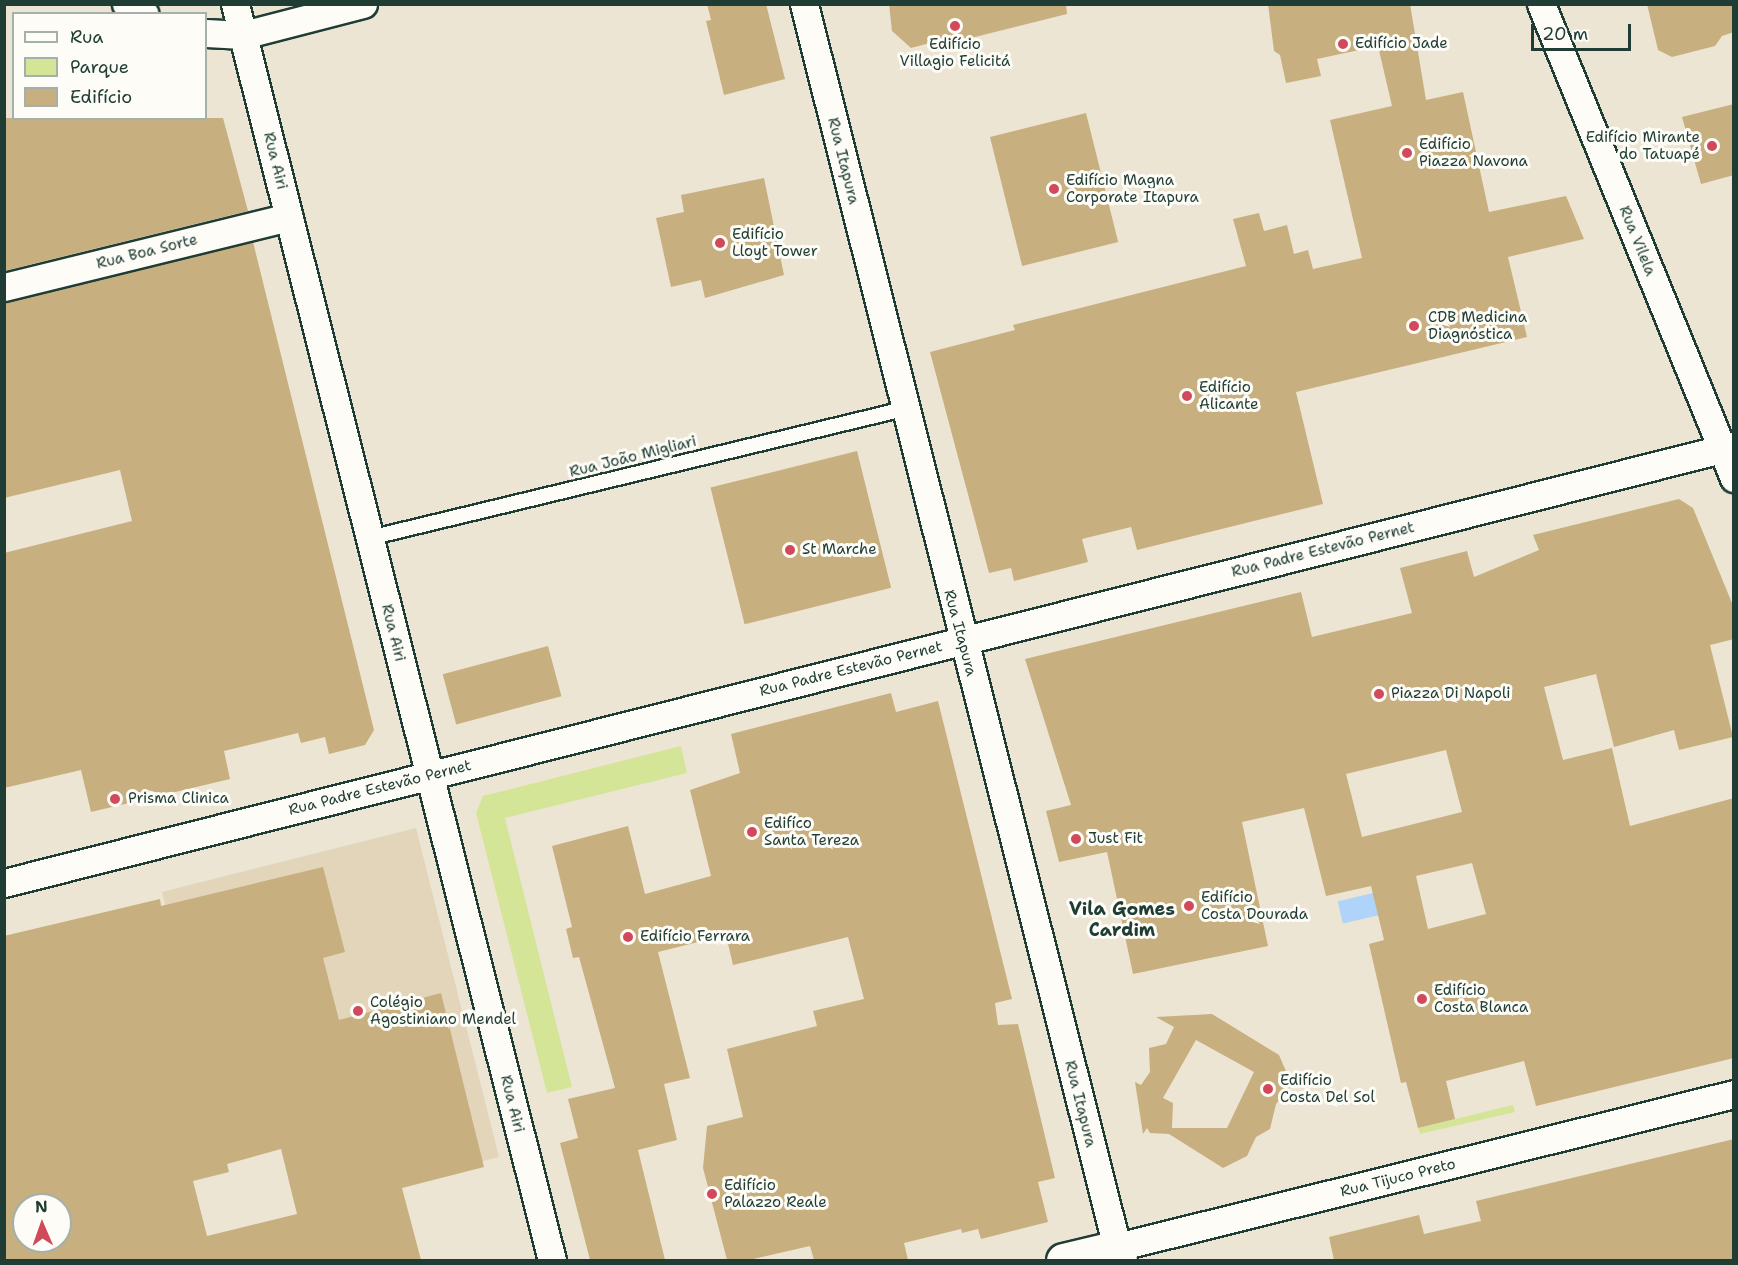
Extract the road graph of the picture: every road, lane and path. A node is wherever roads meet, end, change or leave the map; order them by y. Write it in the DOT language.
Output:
graph roads {
  1 [pos="126,4"];
  2 [pos="236,4"];
  3 [pos="363,4"];
  4 [pos="804,4"];
  5 [pos="1541,4"];
  6 [pos="141,12"];
  7 [pos="207,33"];
  8 [pos="243,35"];
  9 [pos="289,217"];
  10 [pos="4,287"];
  11 [pos="904,408"];
  12 [pos="1728,448"];
  13 [pos="1734,478"];
  14 [pos="369,538"];
  15 [pos="961,641"];
  16 [pos="429,776"];
  17 [pos="4,883"];
  18 [pos="1734,1094"];
  19 [pos="1118,1254"];
  20 [pos="552,1260"];
  21 [pos="1063,1260"];
  1 -- 6 [label="street"];
  2 -- 8 [label="street, Rua Airi"];
  3 -- 8 [label="street"];
  4 -- 11 [label="street, Rua Itapura"];
  5 -- 12 [label="street, Rua Vilela"];
  7 -- 8 [label="street"];
  8 -- 9 [label="street, Rua Airi"];
  9 -- 10 [label="street, Rua Boa Sorte"];
  9 -- 14 [label="street, Rua Airi"];
  11 -- 14 [label="lane, Rua João Migliari"];
  11 -- 15 [label="street, Rua Itapura"];
  12 -- 13 [label="street, Rua Vilela"];
  12 -- 15 [label="street, Rua Padre Estevão Pernet"];
  14 -- 16 [label="street, Rua Airi"];
  15 -- 16 [label="street, Rua Padre Estevão Pernet"];
  15 -- 19 [label="street, Rua Itapura"];
  16 -- 17 [label="street, Rua Padre Estevão Pernet"];
  16 -- 20 [label="street, Rua Airi"];
  18 -- 19 [label="street, Rua Tijuco Preto"];
  19 -- 21 [label="street, Rua Tijuco Preto"];
}
